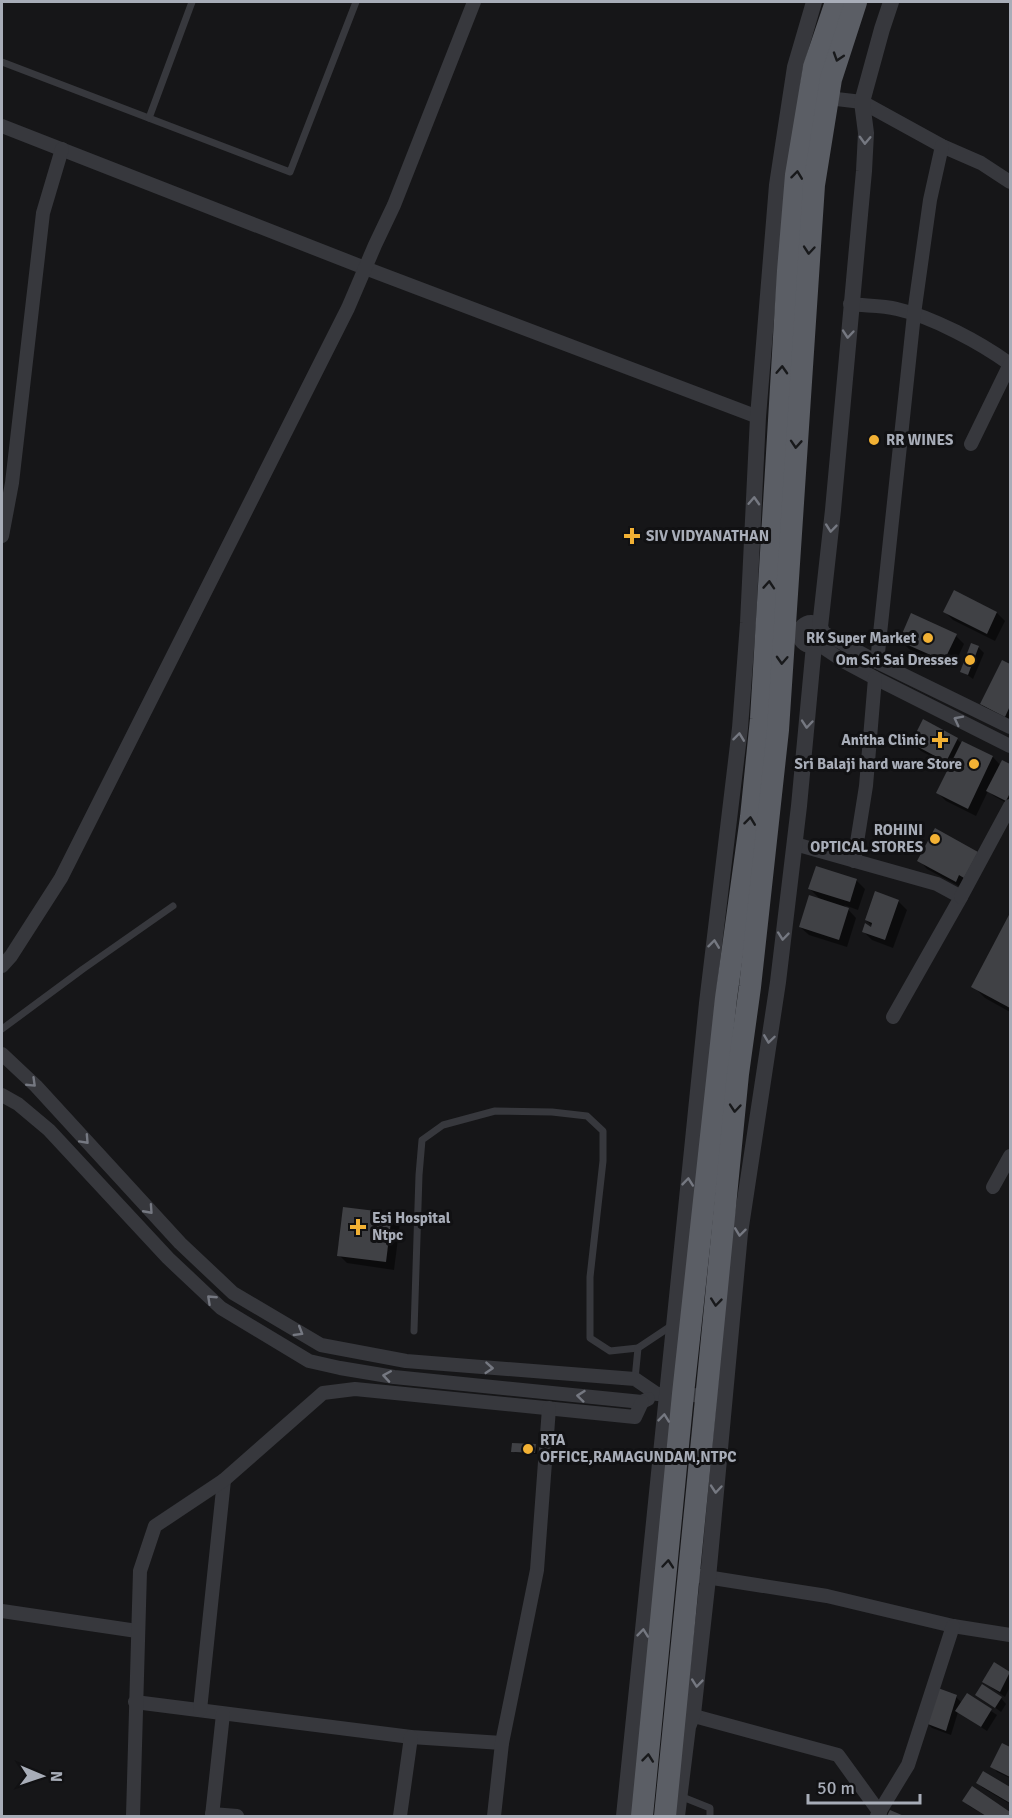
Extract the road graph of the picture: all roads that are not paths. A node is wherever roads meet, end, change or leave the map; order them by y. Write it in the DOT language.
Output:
graph roads {
  1 [pos="192,2"];
  2 [pos="356,2"];
  3 [pos="474,2"];
  4 [pos="814,2"];
  5 [pos="836,2"];
  6 [pos="856,2"];
  7 [pos="891,2"];
  8 [pos="2,62"];
  9 [pos="828,98"];
  10 [pos="862,102"];
  11 [pos="149,118"];
  12 [pos="2,126"];
  13 [pos="942,146"];
  14 [pos="62,149"];
  15 [pos="1011,182"];
  16 [pos="365,268"];
  17 [pos="850,304"];
  18 [pos="914,314"];
  19 [pos="1010,364"];
  20 [pos="758,417"];
  21 [pos="971,444"];
  22 [pos="2,536"];
  23 [pos="775,625"];
  24 [pos="819,637"];
  25 [pos="877,662"];
  26 [pos="875,678"];
  27 [pos="1011,727"];
  28 [pos="1011,746"];
  29 [pos="1011,806"];
  30 [pos="795,844"];
  31 [pos="854,861"];
  32 [pos="742,882"];
  33 [pos="962,897"];
  34 [pos="173,906"];
  35 [pos="2,966"];
  36 [pos="717,1000"];
  37 [pos="893,1017"];
  38 [pos="2,1029"];
  39 [pos="2,1054"];
  40 [pos="2,1095"];
  41 [pos="1011,1156"];
  42 [pos="993,1187"];
  43 [pos="673,1324"];
  44 [pos="414,1331"];
  45 [pos="721,1335"];
  46 [pos="638,1348"];
  47 [pos="635,1379"];
  48 [pos="669,1394"];
  49 [pos="716,1397"];
  50 [pos="642,1402"];
  51 [pos="549,1408"];
  52 [pos="224,1480"];
  53 [pos="699,1576"];
  54 [pos="2,1611"];
  55 [pos="953,1626"];
  56 [pos="137,1630"];
  57 [pos="1011,1635"];
  58 [pos="135,1702"];
  59 [pos="200,1710"];
  60 [pos="684,1713"];
  61 [pos="223,1714"];
  62 [pos="643,1717"];
  63 [pos="411,1737"];
  64 [pos="502,1743"];
  65 [pos="674,1792"];
  66 [pos="879,1814"];
  67 [pos="212,1815"];
  68 [pos="133,1816"];
  69 [pos="237,1816"];
  70 [pos="400,1816"];
  71 [pos="494,1816"];
  72 [pos="624,1816"];
  73 [pos="642,1816"];
  74 [pos="665,1816"];
  75 [pos="677,1816"];
  76 [pos="710,1816"];
  1 -- 11 [label="lane"];
  2 -- 11 [label="lane"];
  3 -- 16 [label="street"];
  4 -- 20 [label="street"];
  23 -- 5 [label="highway, one-way"];
  6 -- 9 [label="highway, one-way"];
  7 -- 10 [label="street"];
  8 -- 11 [label="lane"];
  9 -- 10 [label="street"];
  9 -- 23 [label="highway, one-way"];
  10 -- 13 [label="street"];
  10 -- 17 [label="street, one-way"];
  12 -- 14 [label="street"];
  13 -- 15 [label="street"];
  13 -- 18 [label="street"];
  14 -- 16 [label="street"];
  14 -- 22 [label="street"];
  16 -- 20 [label="street"];
  16 -- 35 [label="street"];
  17 -- 18 [label="street"];
  17 -- 24 [label="street, one-way"];
  18 -- 19 [label="street"];
  18 -- 25 [label="street"];
  19 -- 21 [label="street"];
  23 -- 20 [label="street, one-way"];
  23 -- 24 [label="street"];
  23 -- 32 [label="highway"];
  24 -- 25 [label="street"];
  24 -- 26 [label="street"];
  24 -- 30 [label="street, one-way"];
  25 -- 27 [label="street"];
  28 -- 26 [label="street, one-way"];
  26 -- 31 [label="street"];
  29 -- 33 [label="street"];
  30 -- 31 [label="street"];
  30 -- 45 [label="street, one-way"];
  31 -- 33 [label="street"];
  36 -- 32 [label="highway, one-way"];
  32 -- 45 [label="highway, one-way"];
  33 -- 37 [label="street"];
  34 -- 38 [label="lane"];
  43 -- 36 [label="street, one-way"];
  36 -- 48 [label="highway"];
  39 -- 47 [label="street, one-way"];
  50 -- 40 [label="street, one-way"];
  41 -- 42 [label="street"];
  43 -- 46 [label="lane"];
  43 -- 48 [label="street"];
  44 -- 46 [label="lane"];
  45 -- 49 [label="highway"];
  46 -- 47 [label="lane"];
  47 -- 48 [label="street"];
  48 -- 49 [label="street"];
  48 -- 50 [label="street"];
  62 -- 48 [label="highway, one-way"];
  49 -- 53 [label="highway, one-way"];
  50 -- 51 [label="street"];
  51 -- 52 [label="street"];
  51 -- 64 [label="street"];
  52 -- 56 [label="street"];
  52 -- 59 [label="street"];
  53 -- 55 [label="street"];
  53 -- 60 [label="highway, one-way"];
  54 -- 56 [label="street"];
  55 -- 57 [label="street"];
  55 -- 66 [label="street"];
  56 -- 58 [label="street"];
  58 -- 59 [label="street"];
  58 -- 68 [label="street"];
  59 -- 61 [label="street"];
  60 -- 65 [label="highway"];
  60 -- 66 [label="street"];
  61 -- 63 [label="street"];
  61 -- 67 [label="street"];
  62 -- 72 [label="street"];
  73 -- 62 [label="highway, one-way"];
  63 -- 64 [label="street"];
  63 -- 70 [label="street"];
  64 -- 71 [label="street"];
  65 -- 74 [label="highway"];
  65 -- 75 [label="street"];
  65 -- 76 [label="lane"];
  67 -- 69 [label="street"];
}
